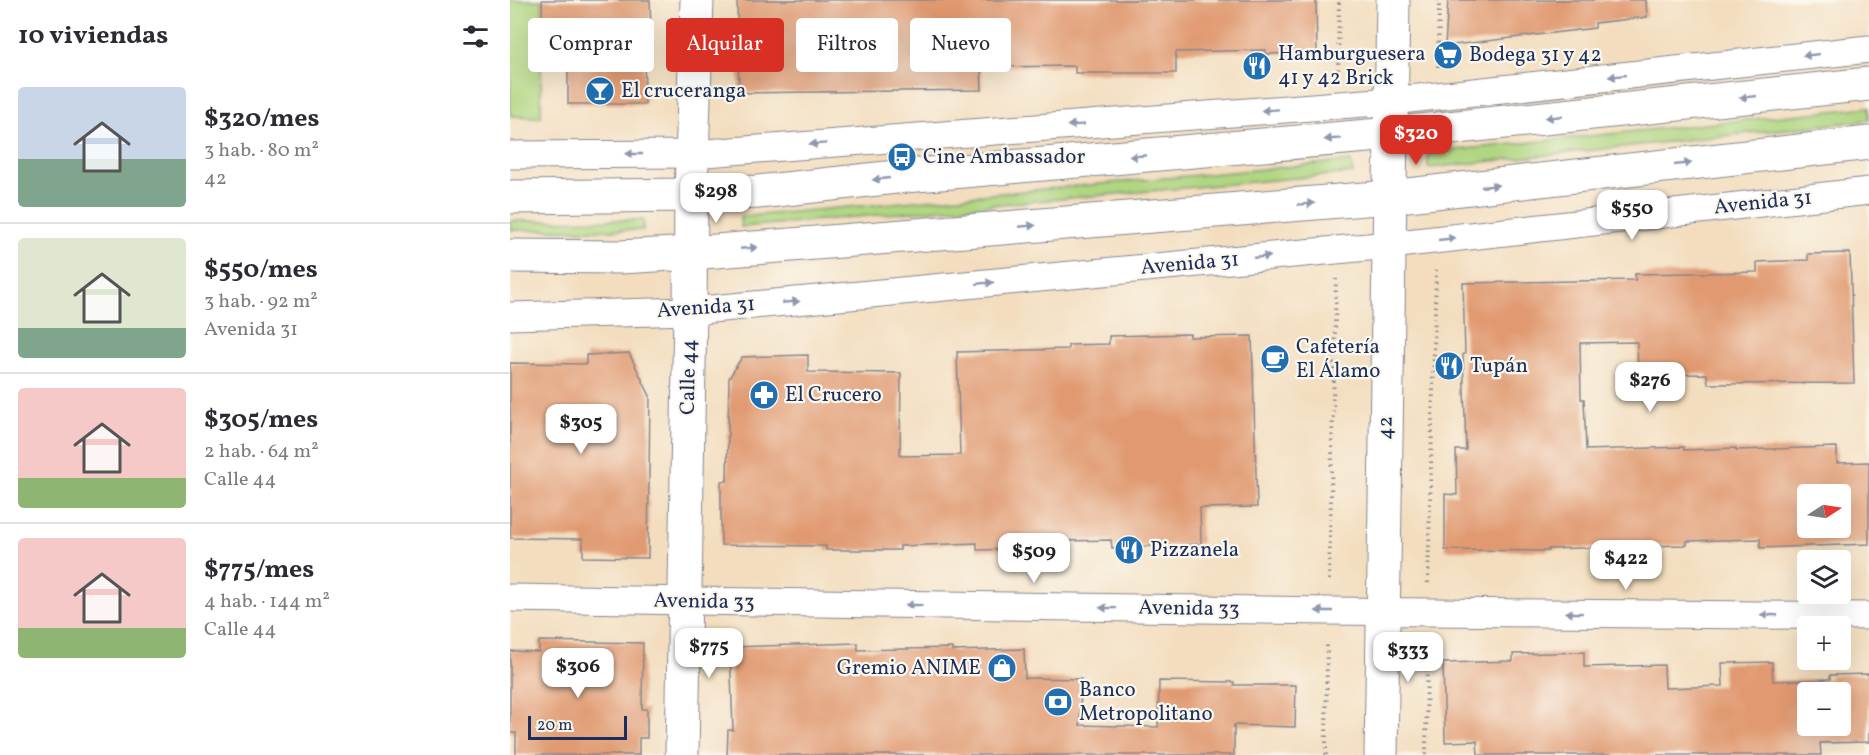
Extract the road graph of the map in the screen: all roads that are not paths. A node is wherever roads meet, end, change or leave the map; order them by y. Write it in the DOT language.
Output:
graph roads {
  1 [pos="697,0"];
  2 [pos="1393,0"];
  3 [pos="1869,49"];
  4 [pos="1869,84"];
  5 [pos="1391,101"];
  6 [pos="1391,134"];
  7 [pos="1869,143"];
  8 [pos="693,154"];
  9 [pos="510,155"];
  10 [pos="1869,191"];
  11 [pos="691,195"];
  12 [pos="510,197"];
  13 [pos="1390,197"];
  14 [pos="1389,245"];
  15 [pos="691,253"];
  16 [pos="510,256"];
  17 [pos="690,311"];
  18 [pos="510,316"];
  19 [pos="510,598"];
  20 [pos="685,601"];
  21 [pos="1383,611"];
  22 [pos="1869,616"];
  23 [pos="682,755"];
  24 [pos="1382,755"];
  1 -- 8 [label="main road, Calle 44"];
  2 -- 5 [label="main road, 42"];
  3 -- 5 [label="street, one-way"];
  4 -- 6 [label="main road, one-way"];
  5 -- 6 [label="main road, 42"];
  5 -- 8 [label="street, one-way"];
  6 -- 11 [label="main road, one-way"];
  6 -- 13 [label="main road, 42"];
  13 -- 7 [label="main road, one-way"];
  8 -- 9 [label="street, one-way"];
  8 -- 11 [label="main road, Calle 44"];
  14 -- 10 [label="street, Avenida 31, one-way"];
  11 -- 12 [label="main road"];
  11 -- 15 [label="main road, Calle 44"];
  13 -- 14 [label="main road, 42"];
  15 -- 13 [label="main road, one-way"];
  17 -- 14 [label="street, Avenida 31, one-way"];
  14 -- 21 [label="main road, 42"];
  15 -- 16 [label="main road"];
  15 -- 17 [label="main road, Calle 44"];
  17 -- 18 [label="street, Avenida 31"];
  17 -- 20 [label="main road, Calle 44"];
  19 -- 20 [label="street, Avenida 33"];
  21 -- 20 [label="street, Avenida 33, one-way"];
  20 -- 23 [label="main road, Calle 44"];
  22 -- 21 [label="street, Avenida 33, one-way"];
  21 -- 24 [label="main road, 42"];
}
